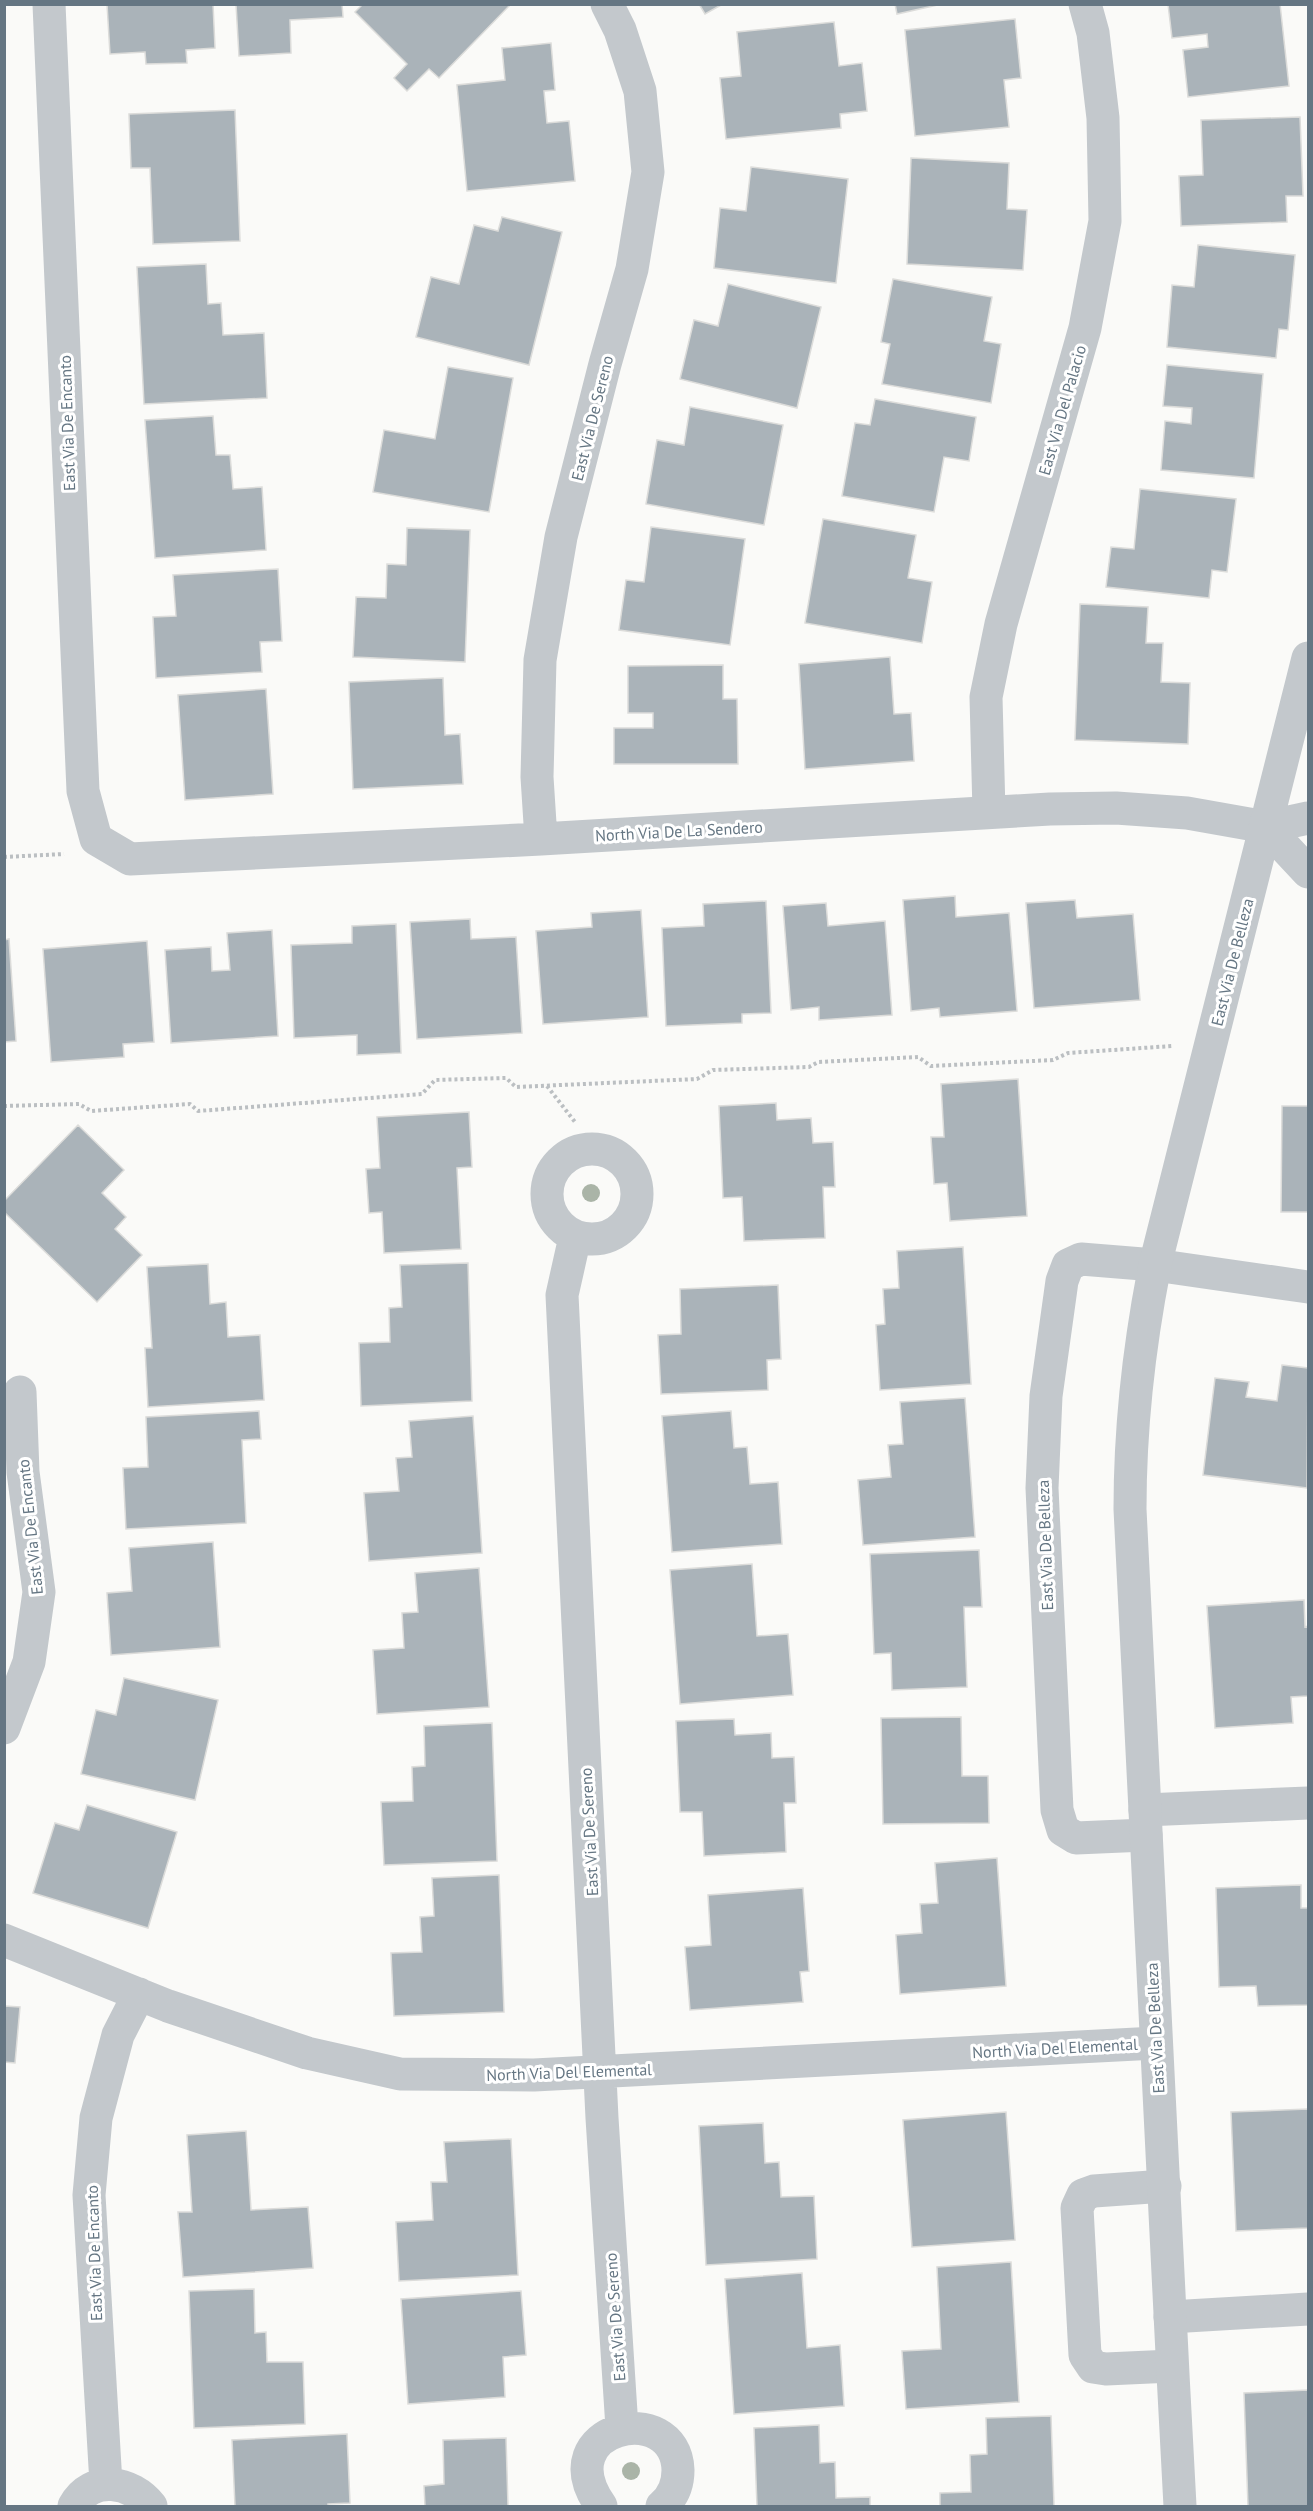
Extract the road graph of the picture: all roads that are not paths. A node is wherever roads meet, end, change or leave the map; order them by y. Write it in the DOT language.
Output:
graph roads {
  1 [pos="49,4"];
  2 [pos="607,4"];
  3 [pos="1085,4"];
  4 [pos="1308,658"];
  5 [pos="989,812"];
  6 [pos="1308,818"];
  7 [pos="1266,827"];
  8 [pos="96,839"];
  9 [pos="541,839"];
  10 [pos="1308,872"];
  11 [pos="575,1237"];
  12 [pos="1155,1265"];
  13 [pos="1308,1287"];
  14 [pos="20,1392"];
  15 [pos="14,1473"];
  16 [pos="4,1728"];
  17 [pos="1308,1803"];
  18 [pos="1145,1823"];
  19 [pos="4,1940"];
  20 [pos="139,1994"];
  21 [pos="1156,2043"];
  22 [pos="600,2072"];
  23 [pos="1165,2186"];
  24 [pos="1308,2309"];
  25 [pos="1170,2317"];
  26 [pos="1172,2366"];
  27 [pos="622,2428"];
  28 [pos="106,2484"];
  29 [pos="74,2506"];
  30 [pos="151,2506"];
  31 [pos="601,2506"];
  32 [pos="662,2506"];
  33 [pos="1180,2506"];
  1 -- 8 [label="street, East Via De Encanto"];
  2 -- 9 [label="street, East Via De Sereno"];
  3 -- 5 [label="street, East Via Del Palacio"];
  4 -- 7 [label="street, East Via De Belleza"];
  5 -- 7 [label="street, North Via De La Sendero"];
  5 -- 9 [label="street, North Via De La Sendero"];
  6 -- 7 [label="street, North Via De La Sendero"];
  7 -- 10 [label="street"];
  7 -- 12 [label="street, East Via De Belleza"];
  8 -- 9 [label="street, North Via De La Sendero"];
  11 -- 22 [label="street, East Via De Sereno"];
  12 -- 13 [label="street"];
  12 -- 18 [label="street, East Via De Belleza"];
  12 -- 18 [label="street, East Via De Belleza"];
  14 -- 15 [label="street, East Via De Encanto"];
  15 -- 16 [label="street, East Via De Encanto"];
  17 -- 18 [label="street"];
  18 -- 21 [label="street, East Via De Belleza"];
  19 -- 20 [label="street, North Via Del Elemental"];
  20 -- 22 [label="street, North Via Del Elemental"];
  20 -- 28 [label="street, East Via De Encanto"];
  21 -- 22 [label="street, North Via Del Elemental"];
  21 -- 23 [label="street, East Via De Belleza"];
  22 -- 27 [label="street, East Via De Sereno"];
  23 -- 25 [label="street, East Via De Belleza"];
  23 -- 26 [label="street"];
  24 -- 25 [label="street"];
  25 -- 26 [label="street, East Via De Belleza"];
  26 -- 33 [label="street, East Via De Belleza"];
  27 -- 31 [label="street"];
  27 -- 32 [label="street"];
  28 -- 29 [label="street"];
  28 -- 30 [label="street"];
}
